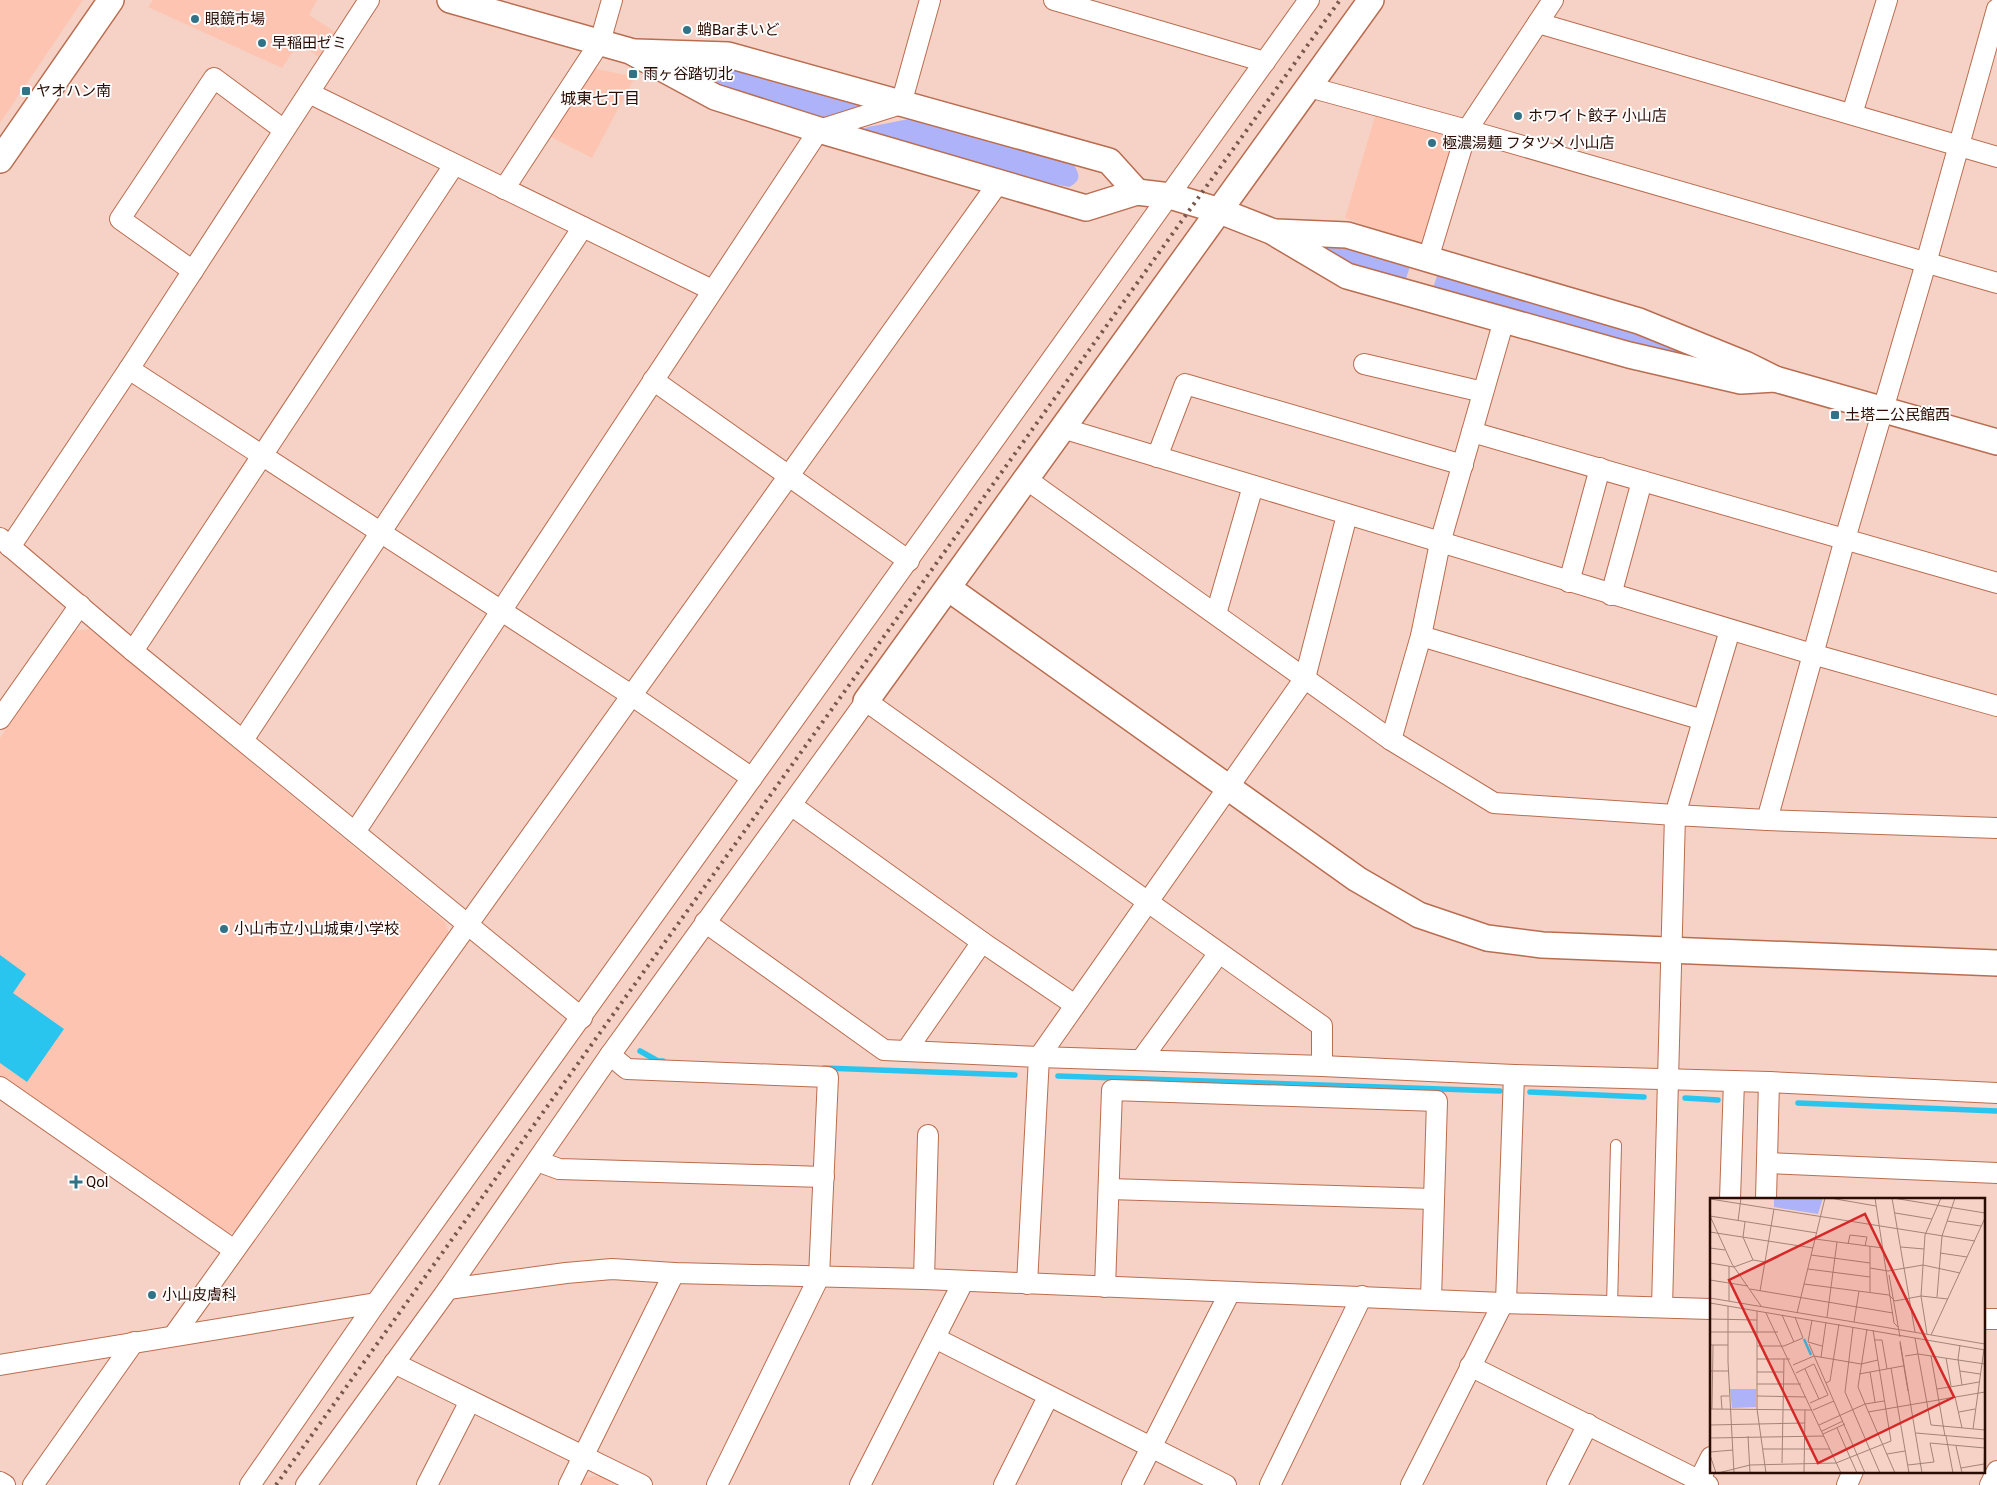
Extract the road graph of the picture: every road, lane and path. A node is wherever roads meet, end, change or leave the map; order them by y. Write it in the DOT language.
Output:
graph roads {
  1 [pos="111,0"];
  2 [pos="369,0"];
  3 [pos="450,0"];
  4 [pos="612,0"];
  5 [pos="930,0"];
  6 [pos="1054,0"];
  7 [pos="1309,0"];
  8 [pos="1371,0"];
  9 [pos="1553,0"];
  10 [pos="1887,0"];
  11 [pos="1997,9"];
  12 [pos="1538,23"];
  13 [pos="600,42"];
  14 [pos="630,51"];
  15 [pos="1265,62"];
  16 [pos="1308,87"];
  17 [pos="309,94"];
  18 [pos="901,104"];
  19 [pos="1852,114"];
  20 [pos="284,130"];
  21 [pos="819,130"];
  22 [pos="1467,130"];
  23 [pos="1958,146"];
  24 [pos="1997,157"];
  25 [pos="0,160"];
  26 [pos="454,165"];
  27 [pos="999,182"];
  28 [pos="504,189"];
  29 [pos="1138,192"];
  30 [pos="1170,196"];
  31 [pos="1220,211"];
  32 [pos="583,227"];
  33 [pos="1271,232"];
  34 [pos="1428,259"];
  35 [pos="1926,263"];
  36 [pos="194,271"];
  37 [pos="1997,283"];
  38 [pos="712,290"];
  39 [pos="1504,320"];
  40 [pos="1364,364"];
  41 [pos="129,369"];
  42 [pos="1775,379"];
  43 [pos="653,380"];
  44 [pos="1483,392"];
  45 [pos="1883,409"];
  46 [pos="1062,428"];
  47 [pos="1472,432"];
  48 [pos="1997,442"];
  49 [pos="262,456"];
  50 [pos="1157,457"];
  51 [pos="1463,465"];
  52 [pos="1600,468"];
  53 [pos="789,476"];
  54 [pos="1026,479"];
  55 [pos="1642,480"];
  56 [pos="1253,486"];
  57 [pos="1348,515"];
  58 [pos="379,532"];
  59 [pos="1845,539"];
  60 [pos="5,542"];
  61 [pos="1440,544"];
  62 [pos="909,561"];
  63 [pos="1569,582"];
  64 [pos="1997,583"];
  65 [pos="948,588"];
  66 [pos="1611,595"];
  67 [pos="80,605"];
  68 [pos="501,611"];
  69 [pos="1216,614"];
  70 [pos="1730,630"];
  71 [pos="1421,636"];
  72 [pos="133,651"];
  73 [pos="1812,654"];
  74 [pos="1305,678"];
  75 [pos="631,695"];
  76 [pos="866,701"];
  77 [pos="1997,706"];
  78 [pos="0,719"];
  79 [pos="1703,720"];
  80 [pos="243,740"];
  81 [pos="1390,740"];
  82 [pos="752,778"];
  83 [pos="1228,787"];
  84 [pos="791,805"];
  85 [pos="1675,815"];
  86 [pos="1767,820"];
  87 [pos="1997,828"];
  88 [pos="355,832"];
  89 [pos="1148,901"];
  90 [pos="706,922"];
  91 [pos="468,925"];
  92 [pos="982,942"];
  93 [pos="1671,950"];
  94 [pos="1219,953"];
  95 [pos="1997,963"];
  96 [pos="1075,1005"];
  97 [pos="582,1018"];
  98 [pos="906,1051"];
  99 [pos="610,1055"];
  100 [pos="1038,1057"];
  101 [pos="1141,1060"];
  102 [pos="1322,1066"];
  103 [pos="1514,1075"];
  104 [pos="1668,1079"];
  105 [pos="1734,1081"];
  106 [pos="1769,1082"];
  107 [pos="0,1087"];
  108 [pos="1997,1093"];
  109 [pos="928,1135"];
  110 [pos="1616,1145"];
  111 [pos="537,1161"];
  112 [pos="1768,1163"];
  113 [pos="1997,1172"];
  114 [pos="824,1177"];
  115 [pos="1109,1189"];
  116 [pos="1730,1198"];
  117 [pos="1766,1198"];
  118 [pos="1433,1199"];
  119 [pos="234,1250"];
  120 [pos="674,1273"];
  121 [pos="819,1277"];
  122 [pos="924,1279"];
  123 [pos="963,1282"];
  124 [pos="1027,1284"];
  125 [pos="1105,1287"];
  126 [pos="448,1289"];
  127 [pos="1230,1292"];
  128 [pos="1362,1296"];
  129 [pos="1432,1299"];
  130 [pos="1504,1302"];
  131 [pos="376,1303"];
  132 [pos="1612,1306"];
  133 [pos="1662,1307"];
  134 [pos="1710,1309"];
  135 [pos="1984,1319"];
  136 [pos="1997,1320"];
  137 [pos="174,1335"];
  138 [pos="935,1338"];
  139 [pos="134,1342"];
  140 [pos="394,1363"];
  141 [pos="0,1365"];
  142 [pos="1470,1366"];
  143 [pos="1048,1397"];
  144 [pos="470,1401"];
  145 [pos="1588,1424"];
  146 [pos="1151,1448"];
  147 [pos="583,1456"];
  148 [pos="1710,1460"];
  149 [pos="1997,1471"];
  150 [pos="1853,1472"];
  151 [pos="0,1482"];
  152 [pos="1701,1484"];
  153 [pos="5,1485"];
  154 [pos="33,1485"];
  155 [pos="250,1485"];
  156 [pos="306,1485"];
  157 [pos="427,1485"];
  158 [pos="568,1485"];
  159 [pos="642,1485"];
  160 [pos="717,1485"];
  161 [pos="860,1485"];
  162 [pos="1004,1485"];
  163 [pos="1132,1485"];
  164 [pos="1226,1485"];
  165 [pos="1270,1485"];
  166 [pos="1411,1485"];
  167 [pos="1557,1485"];
  168 [pos="1847,1485"];
  169 [pos="1990,1485"];
  1 -- 25 [label="street"];
  2 -- 17 [label="street"];
  3 -- 13 [label="street"];
  4 -- 13 [label="street"];
  5 -- 18 [label="street"];
  6 -- 15 [label="street"];
  7 -- 15 [label="street"];
  8 -- 16 [label="street"];
  9 -- 12 [label="street"];
  10 -- 19 [label="street"];
  11 -- 23 [label="street"];
  12 -- 19 [label="street"];
  12 -- 22 [label="street"];
  13 -- 14 [label="street"];
  13 -- 28 [label="street"];
  14 -- 18 [label="street"];
  14 -- 21 [label="street"];
  15 -- 30 [label="street"];
  16 -- 22 [label="street"];
  16 -- 31 [label="street"];
  17 -- 20 [label="street"];
  17 -- 26 [label="street"];
  18 -- 21 [label="street"];
  18 -- 29 [label="street"];
  19 -- 23 [label="street"];
  20 -- 36 [label="street"];
  20 -- 36 [label="street"];
  21 -- 27 [label="street"];
  21 -- 38 [label="street"];
  22 -- 34 [label="street"];
  22 -- 35 [label="street"];
  23 -- 24 [label="street"];
  23 -- 35 [label="street"];
  26 -- 28 [label="street"];
  26 -- 49 [label="street"];
  27 -- 29 [label="street"];
  27 -- 53 [label="street"];
  28 -- 32 [label="street"];
  29 -- 30 [label="street"];
  30 -- 31 [label="street"];
  30 -- 62 [label="street"];
  31 -- 33 [label="street"];
  31 -- 46 [label="street"];
  32 -- 38 [label="street"];
  32 -- 58 [label="street"];
  33 -- 34 [label="street"];
  33 -- 39 [label="street"];
  34 -- 42 [label="street"];
  35 -- 37 [label="street"];
  35 -- 45 [label="street"];
  36 -- 41 [label="street"];
  38 -- 43 [label="street"];
  39 -- 42 [label="street"];
  39 -- 44 [label="street"];
  40 -- 44 [label="street"];
  41 -- 49 [label="street"];
  41 -- 60 [label="street"];
  42 -- 45 [label="street"];
  43 -- 53 [label="street"];
  43 -- 68 [label="street"];
  44 -- 47 [label="street"];
  45 -- 48 [label="street"];
  45 -- 59 [label="street"];
  46 -- 50 [label="street"];
  46 -- 54 [label="street"];
  47 -- 51 [label="street"];
  47 -- 52 [label="street"];
  49 -- 58 [label="street"];
  49 -- 72 [label="street"];
  50 -- 51 [label="street"];
  50 -- 56 [label="street"];
  51 -- 61 [label="street"];
  52 -- 55 [label="street"];
  52 -- 63 [label="street"];
  53 -- 62 [label="street"];
  53 -- 75 [label="street"];
  54 -- 65 [label="street"];
  54 -- 69 [label="street"];
  55 -- 59 [label="street"];
  55 -- 66 [label="street"];
  56 -- 57 [label="street"];
  56 -- 69 [label="street"];
  57 -- 61 [label="street"];
  57 -- 74 [label="street"];
  58 -- 68 [label="street"];
  58 -- 80 [label="street"];
  59 -- 64 [label="street"];
  59 -- 73 [label="street"];
  60 -- 67 [label="street"];
  61 -- 63 [label="street"];
  61 -- 71 [label="street"];
  62 -- 82 [label="street"];
  63 -- 66 [label="street"];
  65 -- 76 [label="street"];
  65 -- 83 [label="street"];
  66 -- 70 [label="street"];
  67 -- 72 [label="street"];
  67 -- 78 [label="street"];
  68 -- 75 [label="street"];
  68 -- 88 [label="street"];
  69 -- 74 [label="street"];
  70 -- 73 [label="street"];
  70 -- 79 [label="street"];
  71 -- 79 [label="street"];
  71 -- 81 [label="street"];
  72 -- 80 [label="street"];
  73 -- 77 [label="street"];
  73 -- 86 [label="street"];
  74 -- 81 [label="street"];
  74 -- 83 [label="street"];
  75 -- 82 [label="street"];
  75 -- 91 [label="street"];
  76 -- 84 [label="street"];
  76 -- 89 [label="street"];
  79 -- 85 [label="street"];
  80 -- 88 [label="street"];
  81 -- 85 [label="street"];
  82 -- 97 [label="street"];
  83 -- 89 [label="street"];
  83 -- 93 [label="street"];
  84 -- 90 [label="street"];
  84 -- 92 [label="street"];
  85 -- 86 [label="street"];
  85 -- 93 [label="street"];
  86 -- 87 [label="street"];
  88 -- 91 [label="street"];
  89 -- 94 [label="street"];
  89 -- 96 [label="street"];
  90 -- 98 [label="street"];
  90 -- 99 [label="street"];
  91 -- 97 [label="street"];
  91 -- 119 [label="street"];
  92 -- 96 [label="street"];
  92 -- 98 [label="street"];
  93 -- 95 [label="street"];
  93 -- 104 [label="street"];
  94 -- 101 [label="street"];
  94 -- 102 [label="street"];
  96 -- 100 [label="street"];
  97 -- 131 [label="street"];
  98 -- 100 [label="street"];
  99 -- 111 [label="street"];
  99 -- 114 [label="street"];
  100 -- 101 [label="street"];
  100 -- 124 [label="street"];
  101 -- 102 [label="street"];
  102 -- 103 [label="street"];
  103 -- 104 [label="street"];
  103 -- 130 [label="street"];
  104 -- 105 [label="street"];
  104 -- 133 [label="street"];
  105 -- 106 [label="street"];
  105 -- 116 [label="street"];
  106 -- 108 [label="street"];
  106 -- 112 [label="street"];
  107 -- 119 [label="street"];
  109 -- 122 [label="street"];
  110 -- 132 [label="lane"];
  111 -- 114 [label="street"];
  111 -- 126 [label="street"];
  112 -- 113 [label="street"];
  112 -- 117 [label="street"];
  114 -- 121 [label="street"];
  115 -- 118 [label="street"];
  115 -- 118 [label="street"];
  115 -- 125 [label="street"];
  118 -- 129 [label="street"];
  119 -- 137 [label="street"];
  120 -- 121 [label="street"];
  120 -- 126 [label="street"];
  120 -- 147 [label="street"];
  121 -- 122 [label="street"];
  121 -- 160 [label="street"];
  122 -- 123 [label="street"];
  123 -- 124 [label="street"];
  123 -- 138 [label="street"];
  124 -- 125 [label="street"];
  125 -- 127 [label="street"];
  126 -- 140 [label="street"];
  127 -- 128 [label="street"];
  127 -- 146 [label="street"];
  128 -- 129 [label="street"];
  128 -- 165 [label="street"];
  129 -- 130 [label="street"];
  130 -- 132 [label="street"];
  130 -- 142 [label="street"];
  131 -- 137 [label="street"];
  131 -- 155 [label="street"];
  132 -- 133 [label="street"];
  133 -- 134 [label="street"];
  135 -- 136 [label="street"];
  137 -- 139 [label="street"];
  138 -- 143 [label="street"];
  138 -- 161 [label="street"];
  139 -- 141 [label="street"];
  139 -- 154 [label="street"];
  140 -- 144 [label="street"];
  140 -- 156 [label="street"];
  142 -- 145 [label="street"];
  142 -- 166 [label="street"];
  143 -- 146 [label="street"];
  143 -- 162 [label="street"];
  144 -- 147 [label="street"];
  144 -- 157 [label="street"];
  145 -- 152 [label="street"];
  145 -- 167 [label="street"];
  146 -- 163 [label="street"];
  146 -- 164 [label="street"];
  147 -- 158 [label="street"];
  147 -- 159 [label="street"];
  148 -- 152 [label="street"];
  149 -- 169 [label="street"];
  150 -- 168 [label="street"];
  151 -- 153 [label="street"];
}
